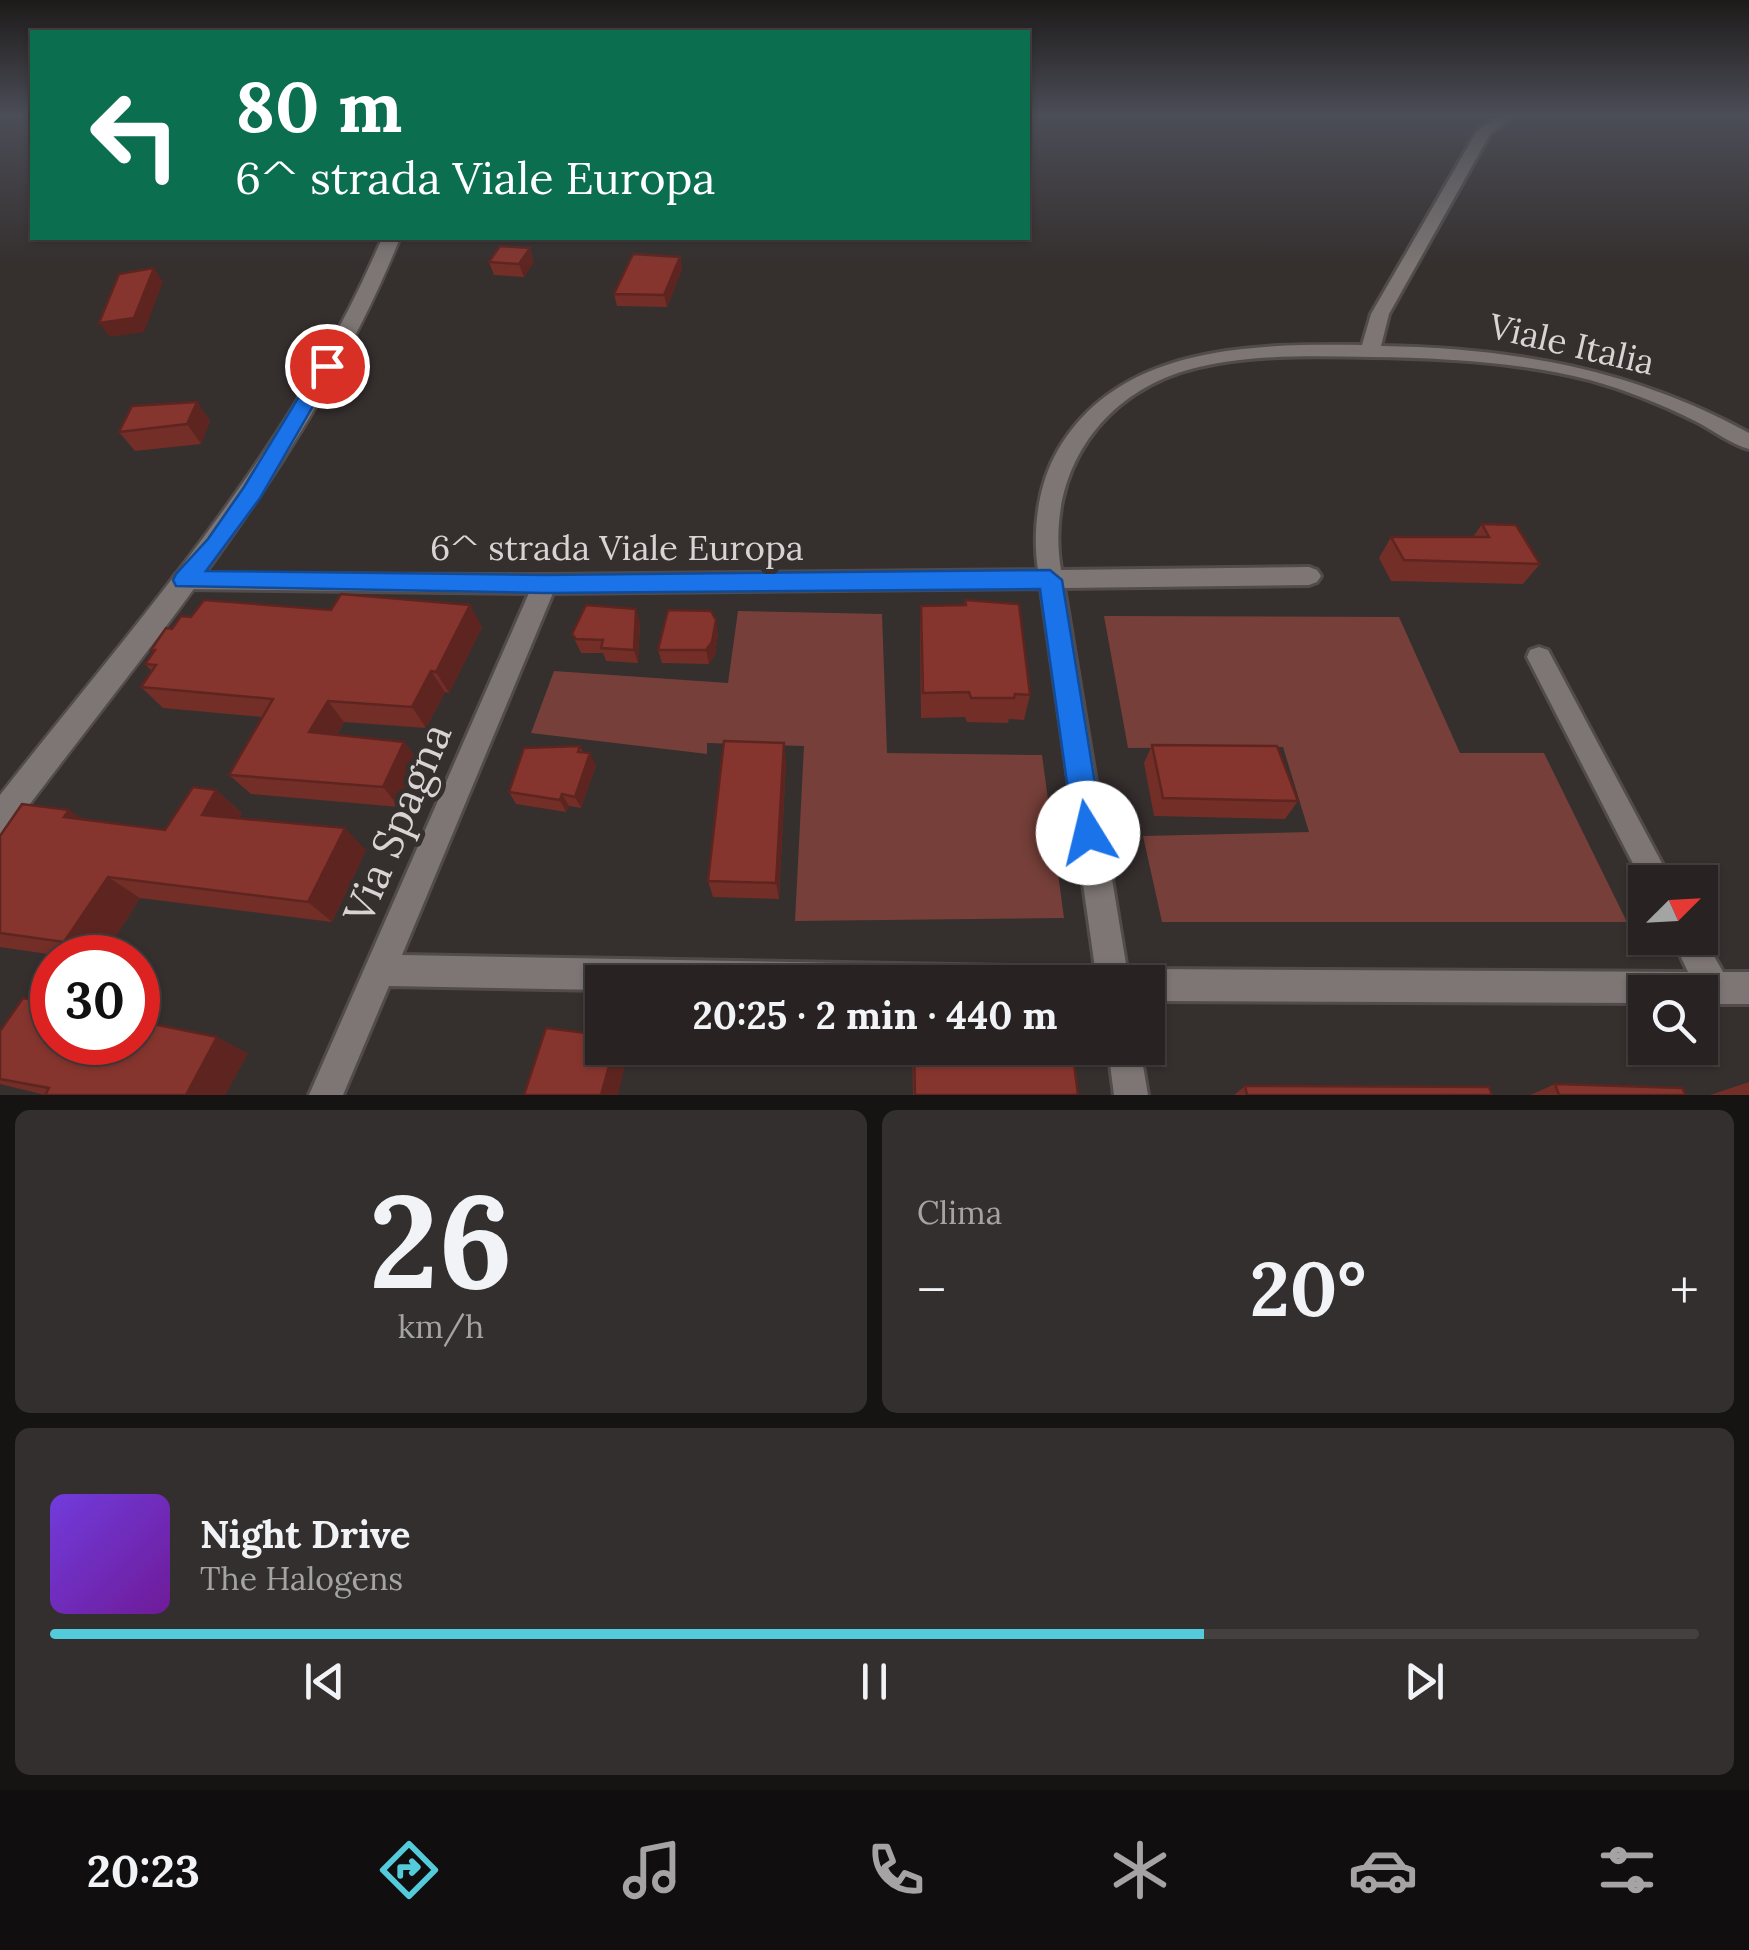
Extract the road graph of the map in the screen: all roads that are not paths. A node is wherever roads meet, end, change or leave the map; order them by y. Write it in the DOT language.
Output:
graph roads {
  1 [pos="1465,165"];
  2 [pos="391,240"];
  3 [pos="1370,351"];
  4 [pos="1749,442"];
  5 [pos="1309,576"];
  6 [pos="184,580"];
  7 [pos="1050,580"];
  8 [pos="545,584"];
  9 [pos="1539,656"];
  10 [pos="0,818"];
  11 [pos="1649,865"];
  12 [pos="1110,965"];
  13 [pos="380,970"];
  14 [pos="585,974"];
  15 [pos="1165,985"];
  16 [pos="1628,988"];
  17 [pos="1718,988"];
  18 [pos="1749,988"];
  19 [pos="1127,1065"];
  20 [pos="326,1095"];
  21 [pos="1131,1095"];
  1 -- 3 [label="street"];
  2 -- 6 [label="street"];
  3 -- 4 [label="street, Viale Italia"];
  3 -- 7 [label="street, Viale Italia"];
  5 -- 7 [label="street, 6^ strada Viale Europa"];
  6 -- 8 [label="street, 6^ strada Viale Europa"];
  6 -- 10 [label="street"];
  7 -- 8 [label="street, 6^ strada Viale Europa"];
  7 -- 12 [label="street, Viale Italia"];
  8 -- 13 [label="street, Via Spagna"];
  9 -- 11 [label="street"];
  13 -- 14 [label="street"];
  13 -- 20 [label="street, Via Spagna"];
  15 -- 16 [label="street"];
  17 -- 18 [label="street"];
  19 -- 21 [label="street"];
}
